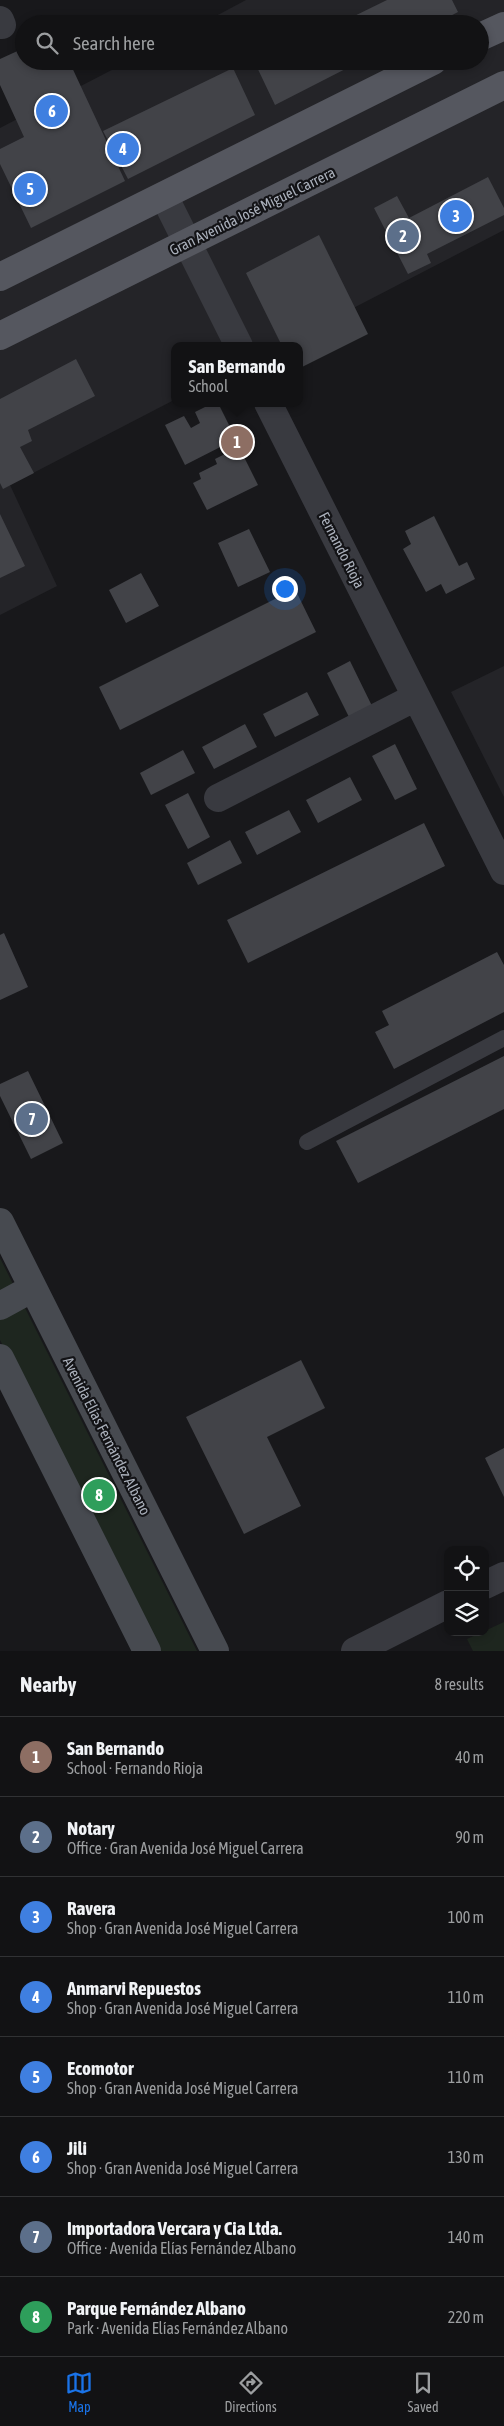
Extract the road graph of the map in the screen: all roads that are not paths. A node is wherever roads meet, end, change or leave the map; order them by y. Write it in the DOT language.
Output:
graph roads {
  1 [pos="504,26"];
  2 [pos="489,33"];
  3 [pos="415,70"];
  4 [pos="504,85"];
  5 [pos="164,196"];
  6 [pos="187,243"];
  7 [pos="0,277"];
  8 [pos="0,336"];
  9 [pos="237,342"];
  10 [pos="270,407"];
  11 [pos="416,697"];
  12 [pos="218,798"];
  13 [pos="504,870"];
  14 [pos="504,1038"];
  15 [pos="307,1142"];
  16 [pos="0,1222"];
  17 [pos="33,1288"];
  18 [pos="0,1306"];
  19 [pos="0,1358"];
  20 [pos="504,1576"];
  21 [pos="489,1583"];
  22 [pos="444,1606"];
  23 [pos="147,1651"];
  24 [pos="215,1651"];
  25 [pos="355,1651"];
  1 -- 2 [label="main road"];
  3 -- 5 [label="main road"];
  4 -- 6 [label="main road, Gran Avenida José Miguel Carrera"];
  5 -- 6 [label="street"];
  5 -- 7 [label="main road"];
  6 -- 8 [label="main road, Gran Avenida José Miguel Carrera"];
  6 -- 9 [label="street"];
  10 -- 11 [label="street, Fernando Rioja"];
  11 -- 12 [label="street"];
  11 -- 13 [label="street, Fernando Rioja"];
  14 -- 15 [label="lane"];
  16 -- 17 [label="main road, Avenida Elías Fernández Albano"];
  17 -- 18 [label="main road"];
  17 -- 24 [label="main road, Avenida Elías Fernández Albano"];
  19 -- 23 [label="main road"];
  20 -- 21 [label="street"];
  22 -- 25 [label="street"];
}
